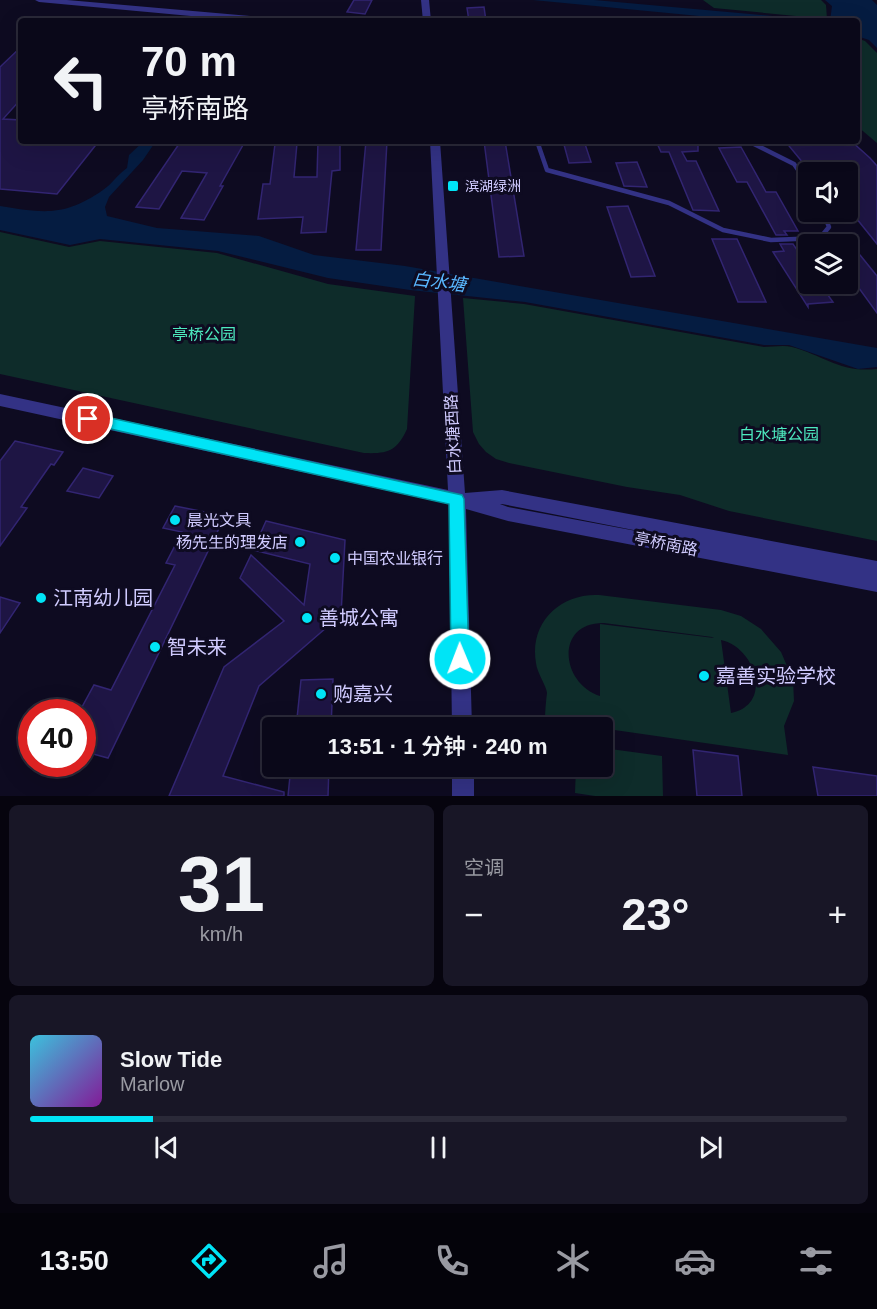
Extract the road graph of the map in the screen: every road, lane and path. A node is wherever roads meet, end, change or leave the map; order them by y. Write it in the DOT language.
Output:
graph roads {
  1 [pos="39,0"];
  2 [pos="425,3"];
  3 [pos="240,18"];
  4 [pos="427,18"];
  5 [pos="435,144"];
  6 [pos="538,144"];
  7 [pos="754,144"];
  8 [pos="798,170"];
  9 [pos="827,222"];
  10 [pos="0,400"];
  11 [pos="457,499"];
  12 [pos="877,569"];
  13 [pos="877,584"];
  14 [pos="462,717"];
  15 [pos="462,777"];
  16 [pos="463,796"];
  1 -- 3 [label="street"];
  2 -- 4 [label="street"];
  5 -- 11 [label="street, 白水塘西路"];
  6 -- 9 [label="lane"];
  7 -- 8 [label="lane"];
  10 -- 11 [label="street, 亭桥南路"];
  11 -- 12 [label="street, 亭桥南路"];
  11 -- 13 [label="street, 亭桥南路"];
  11 -- 14 [label="street, 白水塘西路"];
  15 -- 16 [label="street"];
}
